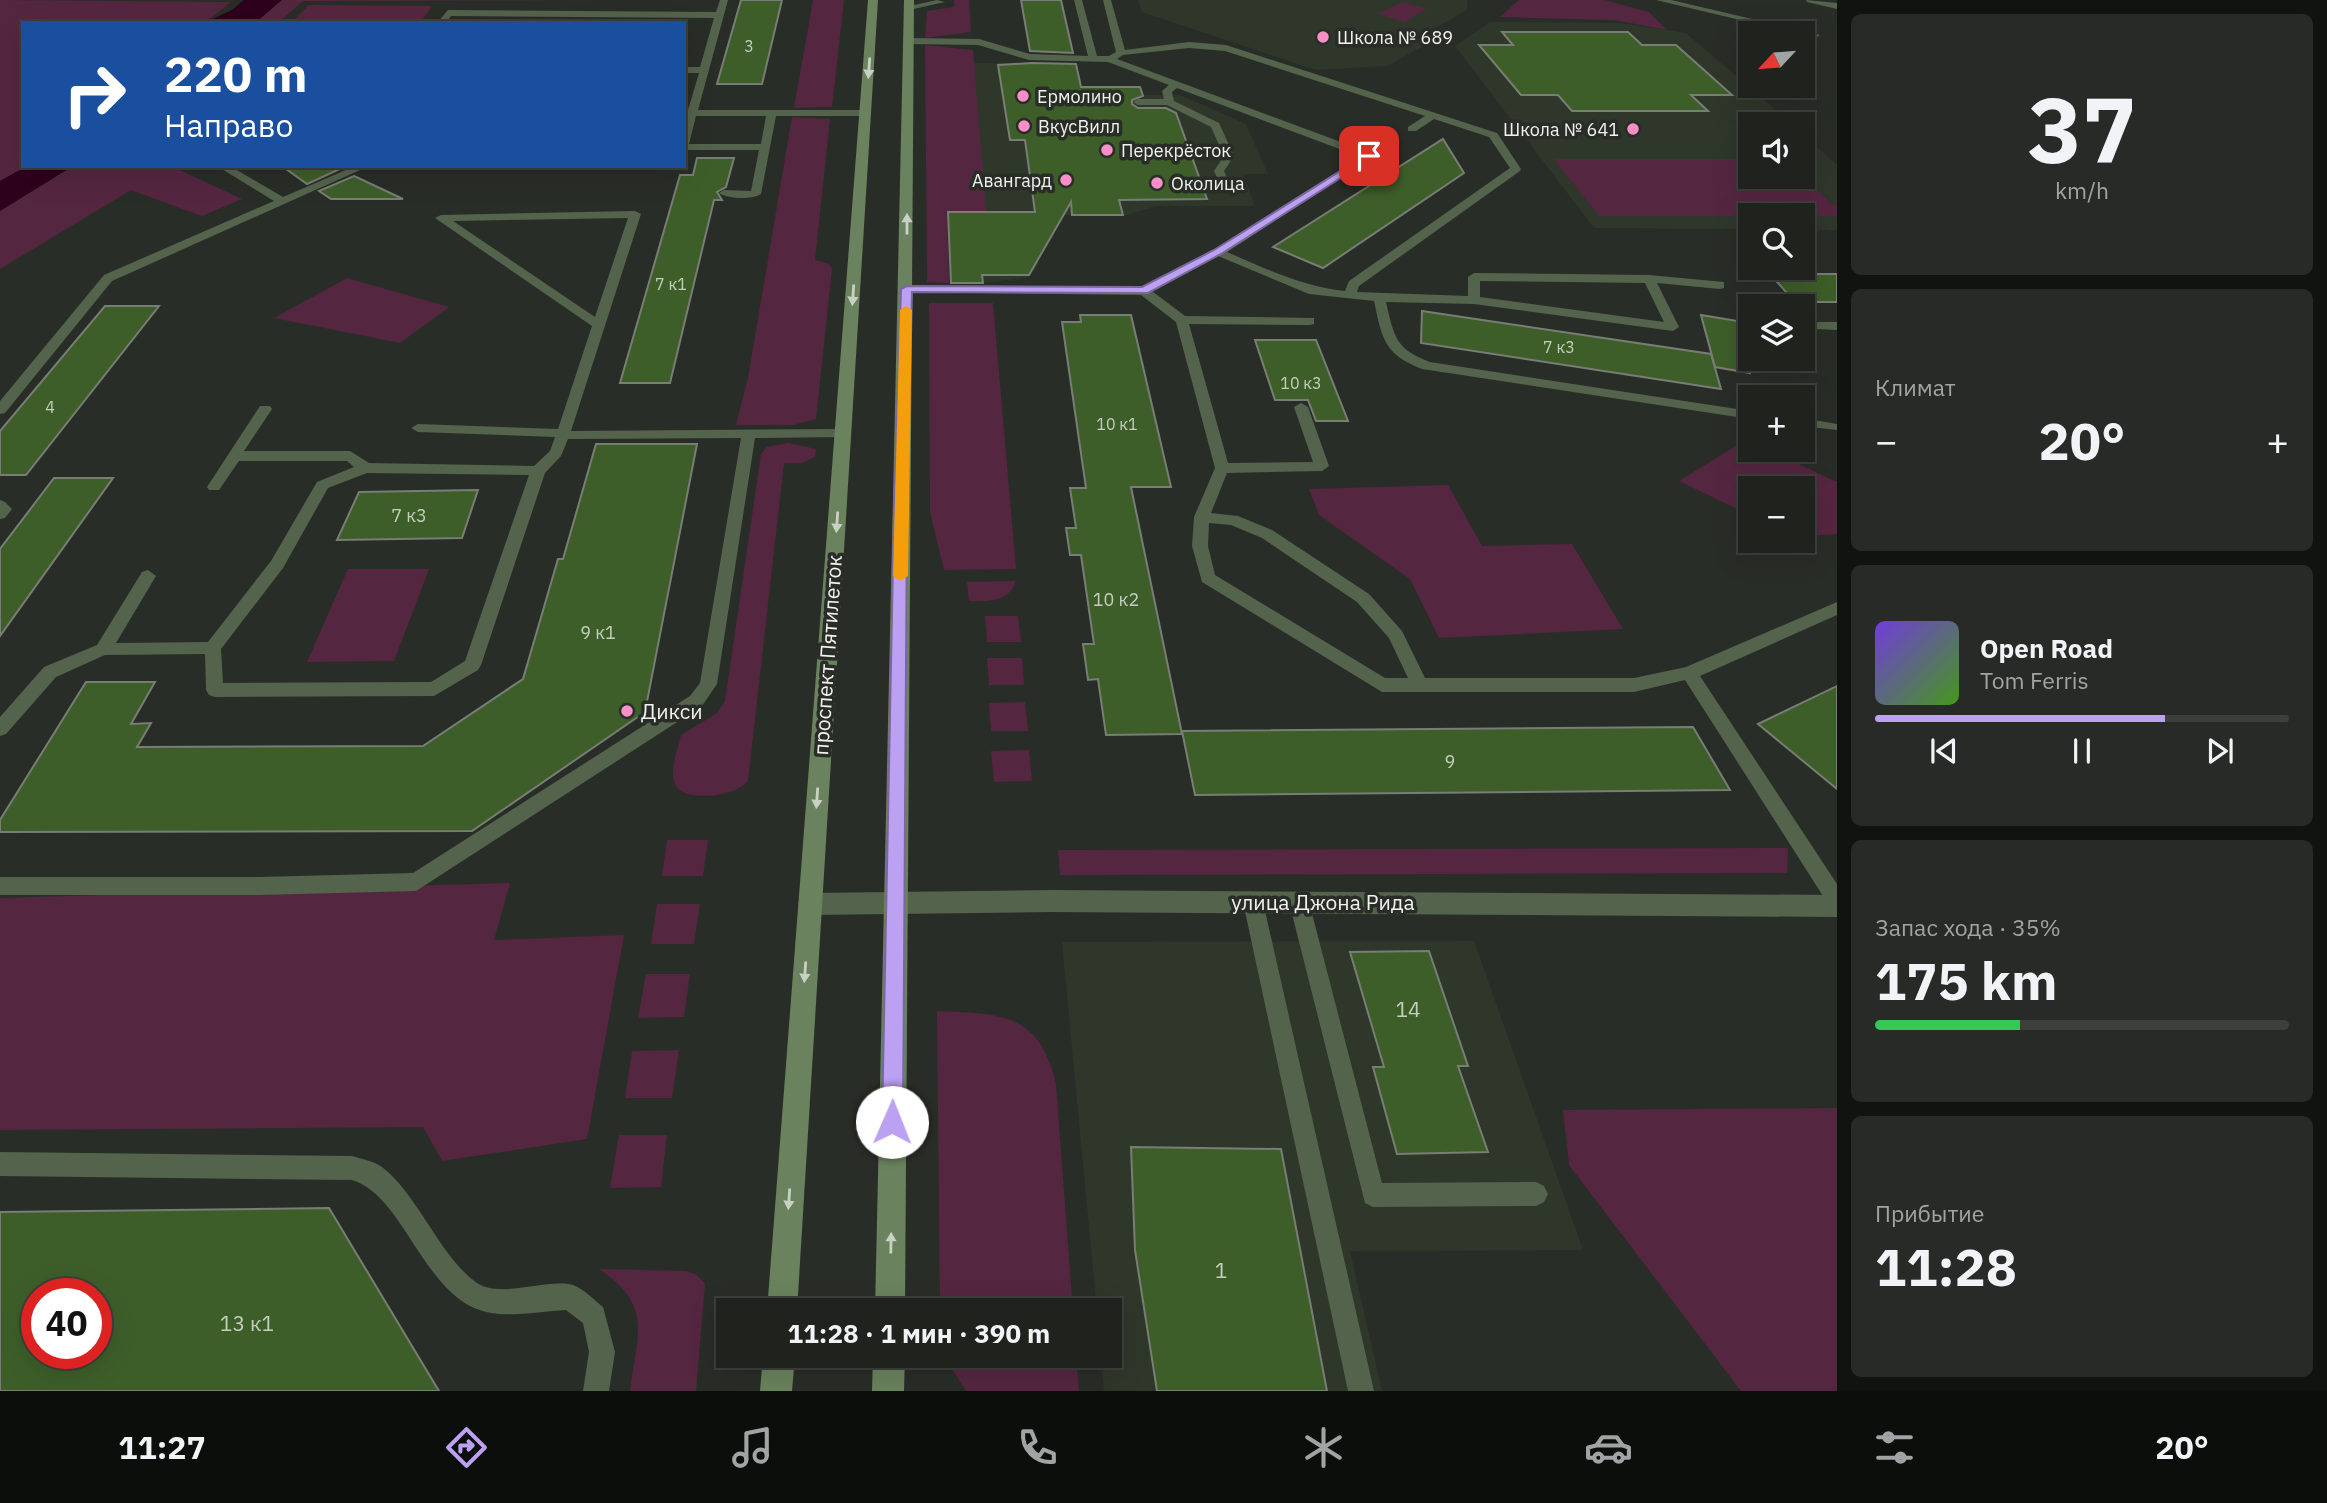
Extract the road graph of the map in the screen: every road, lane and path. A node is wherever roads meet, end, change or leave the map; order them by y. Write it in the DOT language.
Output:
graph roads {
  1 [pos="724,0"];
  2 [pos="873,0"];
  3 [pos="941,0"];
  4 [pos="1078,0"];
  5 [pos="1107,0"];
  6 [pos="1660,0"];
  7 [pos="1810,0"];
  8 [pos="909,3"];
  9 [pos="1687,3"];
  10 [pos="1837,6"];
  11 [pos="719,15"];
  12 [pos="537,18"];
  13 [pos="442,21"];
  14 [pos="1816,35"];
  15 [pos="909,41"];
  16 [pos="1121,53"];
  17 [pos="1093,58"];
  18 [pos="1109,59"];
  19 [pos="686,70"];
  20 [pos="705,70"];
  21 [pos="1175,84"];
  22 [pos="1138,102"];
  23 [pos="1169,102"];
  24 [pos="689,113"];
  25 [pos="772,113"];
  26 [pos="866,113"];
  27 [pos="1433,115"];
  28 [pos="1412,129"];
  29 [pos="686,132"];
  30 [pos="1394,140"];
  31 [pos="686,145"];
  32 [pos="765,147"];
  33 [pos="1369,156"];
  34 [pos="225,168"];
  35 [pos="360,168"];
  36 [pos="1225,185"];
  37 [pos="724,194"];
  38 [pos="283,202"];
  39 [pos="1218,252"];
  40 [pos="1649,279"];
  41 [pos="1720,285"];
  42 [pos="907,289"];
  43 [pos="1144,290"];
  44 [pos="1350,296"];
  45 [pos="1379,298"];
  46 [pos="1474,300"];
  47 [pos="1182,320"];
  48 [pos="1310,321"];
  49 [pos="598,324"];
  50 [pos="1819,326"];
  51 [pos="1837,326"];
  52 [pos="1301,407"];
  53 [pos="0,410"];
  54 [pos="265,410"];
  55 [pos="1738,413"];
  56 [pos="1815,424"];
  57 [pos="1832,427"];
  58 [pos="418,428"];
  59 [pos="749,433"];
  60 [pos="843,433"];
  61 [pos="562,435"];
  62 [pos="234,456"];
  63 [pos="365,468"];
  64 [pos="1222,468"];
  65 [pos="538,471"];
  66 [pos="214,487"];
  67 [pos="0,505"];
  68 [pos="0,514"];
  69 [pos="1202,517"];
  70 [pos="148,576"];
  71 [pos="1837,608"];
  72 [pos="213,648"];
  73 [pos="103,649"];
  74 [pos="1689,673"];
  75 [pos="1419,684"];
  76 [pos="0,729"];
  77 [pos="0,886"];
  78 [pos="1253,902"];
  79 [pos="1299,902"];
  80 [pos="895,903"];
  81 [pos="1837,903"];
  82 [pos="810,904"];
  83 [pos="0,1164"];
  84 [pos="1536,1194"];
  85 [pos="783,1298"];
  86 [pos="890,1298"];
  87 [pos="778,1368"];
  88 [pos="596,1391"];
  89 [pos="776,1391"];
  90 [pos="1361,1391"];
  1 -- 11 [label="lane"];
  2 -- 26 [label="street, проспект Пятилеток, one-way"];
  3 -- 8 [label="lane"];
  4 -- 17 [label="lane"];
  5 -- 16 [label="lane"];
  6 -- 9 [label="lane"];
  7 -- 10 [label="lane"];
  8 -- 15 [label="street"];
  9 -- 14 [label="lane"];
  11 -- 12 [label="lane"];
  11 -- 20 [label="lane"];
  12 -- 13 [label="lane"];
  15 -- 17 [label="lane"];
  42 -- 15 [label="street, one-way"];
  16 -- 18 [label="lane"];
  16 -- 27 [label="lane"];
  17 -- 18 [label="lane"];
  18 -- 21 [label="lane"];
  19 -- 20 [label="lane"];
  20 -- 24 [label="lane"];
  21 -- 23 [label="lane"];
  21 -- 33 [label="lane"];
  22 -- 23 [label="lane"];
  23 -- 36 [label="lane"];
  24 -- 25 [label="lane"];
  24 -- 29 [label="lane"];
  25 -- 26 [label="lane"];
  25 -- 32 [label="lane"];
  26 -- 60 [label="street, проспект Пятилеток, one-way"];
  27 -- 28 [label="lane"];
  27 -- 44 [label="lane"];
  30 -- 33 [label="lane"];
  31 -- 32 [label="lane"];
  32 -- 37 [label="lane"];
  33 -- 39 [label="lane"];
  34 -- 38 [label="lane"];
  35 -- 38 [label="lane"];
  38 -- 53 [label="lane"];
  39 -- 43 [label="lane"];
  39 -- 44 [label="lane"];
  40 -- 41 [label="lane"];
  40 -- 46 [label="lane"];
  40 -- 46 [label="lane"];
  42 -- 43 [label="lane"];
  42 -- 80 [label="street"];
  43 -- 47 [label="lane"];
  44 -- 45 [label="lane"];
  45 -- 46 [label="lane"];
  45 -- 55 [label="lane"];
  47 -- 48 [label="lane"];
  47 -- 64 [label="lane"];
  49 -- 49 [label="lane"];
  49 -- 61 [label="lane"];
  50 -- 51 [label="lane"];
  52 -- 64 [label="lane"];
  54 -- 62 [label="lane"];
  56 -- 57 [label="lane"];
  58 -- 61 [label="lane"];
  59 -- 60 [label="lane"];
  59 -- 61 [label="lane"];
  59 -- 77 [label="lane"];
  60 -- 82 [label="street, проспект Пятилеток, one-way"];
  61 -- 65 [label="lane"];
  62 -- 63 [label="lane"];
  62 -- 66 [label="lane"];
  63 -- 65 [label="lane"];
  63 -- 72 [label="lane"];
  64 -- 69 [label="lane"];
  65 -- 72 [label="lane"];
  67 -- 68 [label="lane"];
  69 -- 75 [label="lane"];
  69 -- 75 [label="lane"];
  70 -- 73 [label="lane"];
  71 -- 74 [label="lane"];
  72 -- 73 [label="lane"];
  73 -- 76 [label="lane"];
  74 -- 75 [label="lane"];
  74 -- 81 [label="lane"];
  78 -- 79 [label="street, улица Джона Рида"];
  78 -- 80 [label="street, улица Джона Рида"];
  78 -- 90 [label="lane"];
  79 -- 81 [label="street, улица Джона Рида"];
  79 -- 84 [label="lane"];
  80 -- 82 [label="street, улица Джона Рида"];
  86 -- 80 [label="street, one-way"];
  82 -- 85 [label="street, проспект Пятилеток, one-way"];
  83 -- 88 [label="lane"];
  87 -- 89 [label="street"];
}
